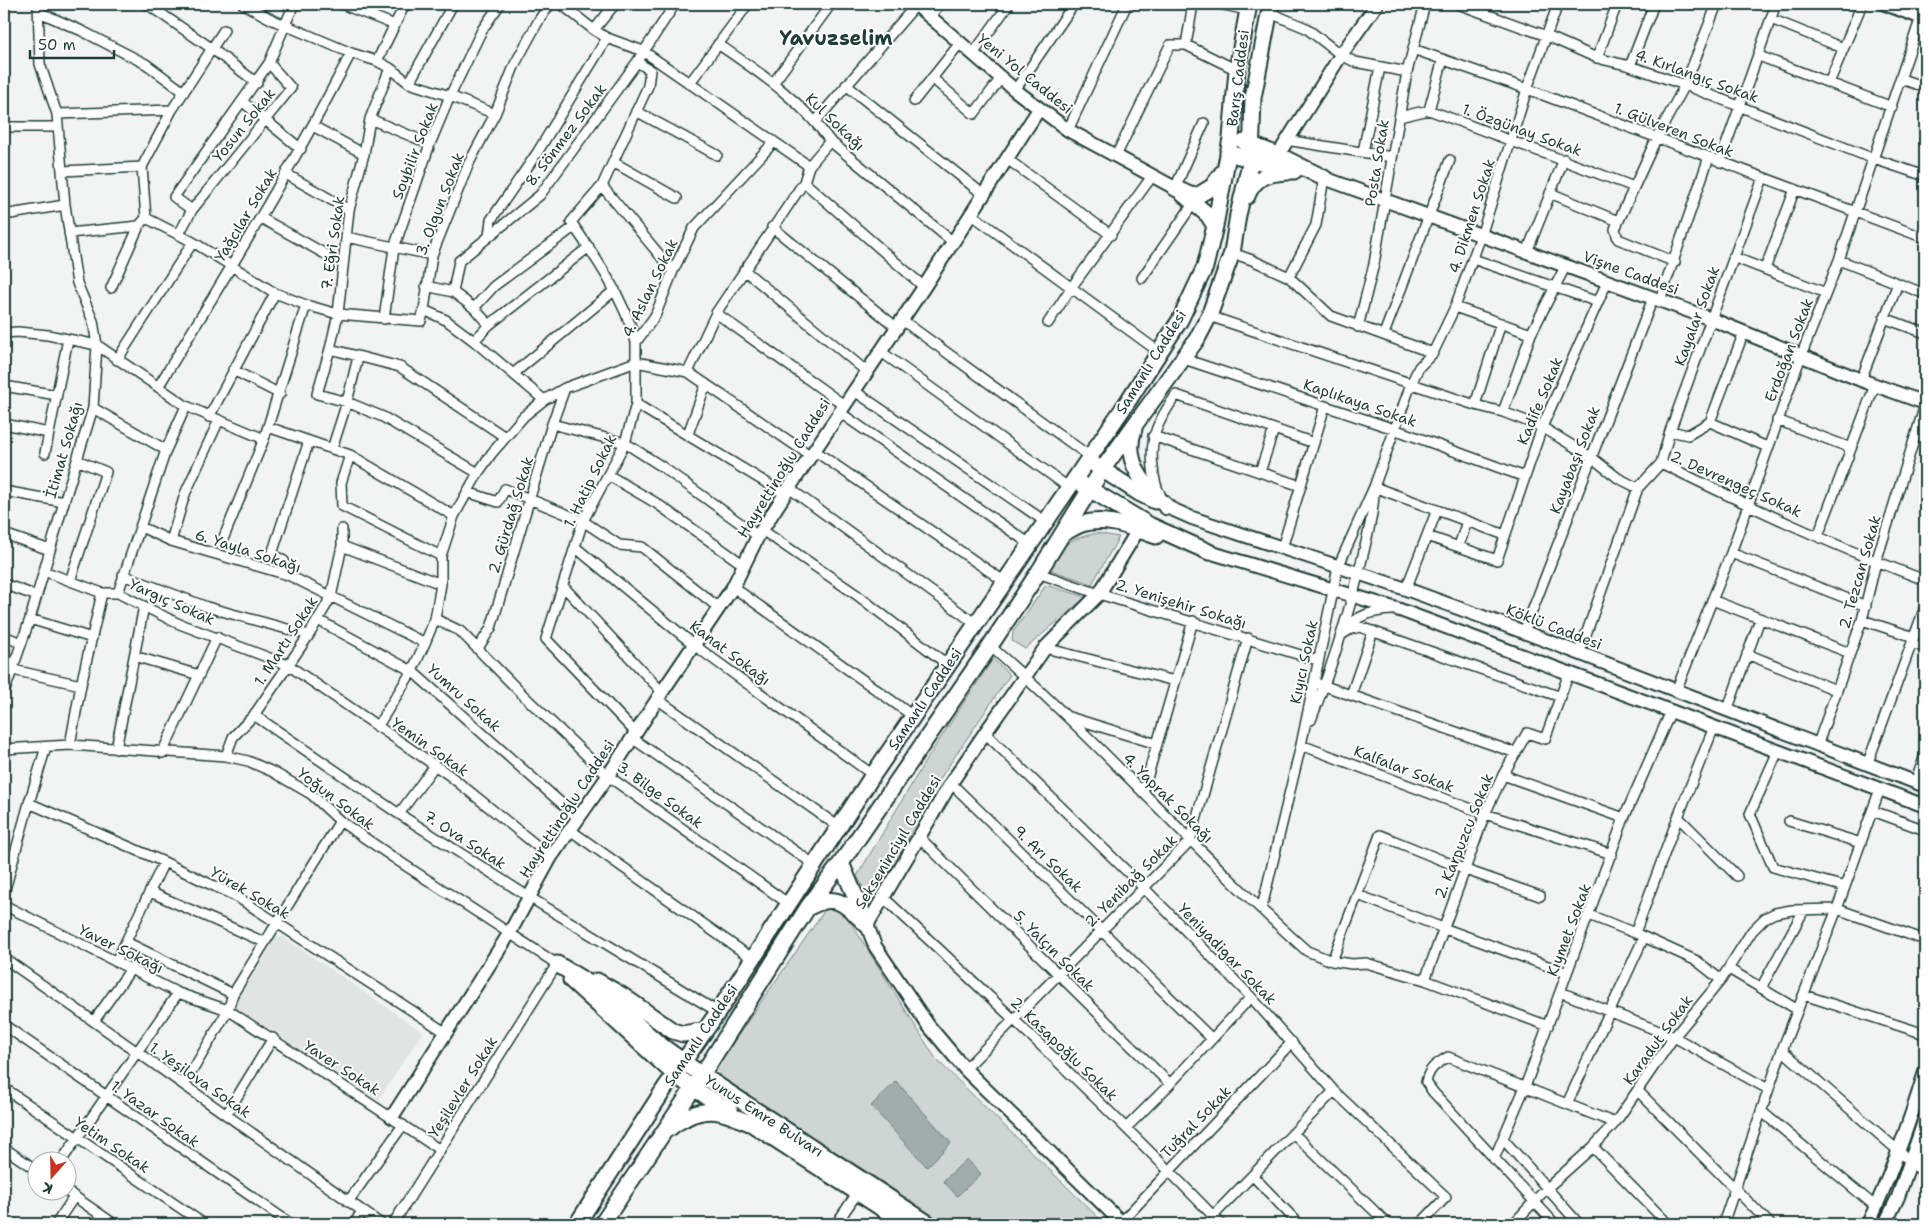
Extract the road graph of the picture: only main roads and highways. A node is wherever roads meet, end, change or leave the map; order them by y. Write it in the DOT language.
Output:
graph roads {
  1 [pos="915,4"];
  2 [pos="1378,4"];
  3 [pos="1885,4"];
  4 [pos="1248,6"];
  5 [pos="1269,8"];
  6 [pos="1923,18"];
  7 [pos="1253,98"];
  8 [pos="1039,109"];
  9 [pos="1231,138"];
  10 [pos="1252,144"];
  11 [pos="1278,155"];
  12 [pos="1251,160"];
  13 [pos="1226,161"];
  14 [pos="1299,172"];
  15 [pos="1324,178"];
  16 [pos="1175,188"];
  17 [pos="1196,200"];
  18 [pos="1238,216"];
  19 [pos="1215,226"];
  20 [pos="1925,404"];
  21 [pos="1136,425"];
  22 [pos="1088,458"];
  23 [pos="1102,470"];
  24 [pos="1071,483"];
  25 [pos="1090,489"];
  26 [pos="1167,507"];
  27 [pos="1138,530"];
  28 [pos="1064,533"];
  29 [pos="1209,552"];
  30 [pos="1920,784"];
  31 [pos="1925,806"];
  32 [pos="841,863"];
  33 [pos="808,907"];
  34 [pos="867,925"];
  35 [pos="563,968"];
  36 [pos="705,1030"];
  37 [pos="683,1061"];
  38 [pos="1925,1072"];
  39 [pos="674,1074"];
  40 [pos="702,1075"];
  41 [pos="693,1088"];
  42 [pos="392,1117"];
  43 [pos="1925,1119"];
  44 [pos="752,1124"];
  45 [pos="1922,1136"];
  46 [pos="659,1140"];
  47 [pos="1122,1223"];
  48 [pos="576,1224"];
  49 [pos="602,1224"];
  50 [pos="906,1224"];
  51 [pos="929,1224"];
  52 [pos="1868,1224"];
  53 [pos="1885,1224"];
  1 -- 8 [label="main road, Yeni Yol Caddesi"];
  2 -- 11 [label="main road"];
  3 -- 6 [label="main road"];
  4 -- 9 [label="main road, Barış Caddesi"];
  5 -- 7 [label="main road, Barış Caddesi"];
  7 -- 10 [label="main road, Barış Caddesi"];
  7 -- 11 [label="main road"];
  8 -- 16 [label="main road, Yeni Yol Caddesi"];
  8 -- 42 [label="main road, Hayrettinoğlu Caddesi"];
  9 -- 10 [label="main road"];
  9 -- 13 [label="main road, Barış Caddesi"];
  10 -- 11 [label="main road"];
  10 -- 12 [label="main road, Barış Caddesi"];
  11 -- 15 [label="main road"];
  12 -- 13 [label="main road"];
  12 -- 14 [label="main road"];
  12 -- 18 [label="main road, Samanlı Caddesi"];
  13 -- 17 [label="main road"];
  13 -- 19 [label="main road, Samanlı Caddesi"];
  14 -- 15 [label="main road"];
  14 -- 18 [label="main road"];
  15 -- 20 [label="main road, Vişne Caddesi"];
  16 -- 17 [label="main road"];
  17 -- 19 [label="main road"];
  18 -- 21 [label="main road, Samanlı Caddesi"];
  19 -- 22 [label="main road, Samanlı Caddesi"];
  21 -- 23 [label="main road, Samanlı Caddesi"];
  21 -- 26 [label="main road"];
  22 -- 23 [label="main road"];
  22 -- 24 [label="main road, Samanlı Caddesi"];
  23 -- 25 [label="main road, Samanlı Caddesi"];
  23 -- 26 [label="main road"];
  24 -- 25 [label="main road"];
  24 -- 36 [label="main road, Samanlı Caddesi"];
  25 -- 28 [label="main road, Samanlı Caddesi"];
  25 -- 29 [label="main road"];
  26 -- 30 [label="main road, Köklü Caddesi"];
  27 -- 28 [label="main road"];
  27 -- 29 [label="main road"];
  27 -- 34 [label="main road, Sekseninciyıl Caddesi"];
  28 -- 32 [label="main road, Samanlı Caddesi"];
  29 -- 31 [label="main road"];
  32 -- 33 [label="main road, Samanlı Caddesi"];
  32 -- 34 [label="main road"];
  33 -- 34 [label="main road"];
  33 -- 40 [label="main road, Samanlı Caddesi"];
  34 -- 47 [label="main road, Sekseninciyıl Caddesi"];
  35 -- 36 [label="main road"];
  35 -- 37 [label="main road, Yunus Emre Bulvarı"];
  35 -- 39 [label="main road"];
  36 -- 37 [label="main road, Samanlı Caddesi"];
  37 -- 39 [label="main road, Samanlı Caddesi"];
  37 -- 40 [label="main road, Yunus Emre Bulvarı"];
  38 -- 52 [label="main road"];
  39 -- 41 [label="main road"];
  39 -- 48 [label="main road, Samanlı Caddesi"];
  40 -- 41 [label="main road, Samanlı Caddesi"];
  40 -- 51 [label="main road, Yunus Emre Bulvarı"];
  41 -- 44 [label="main road"];
  41 -- 46 [label="main road, Samanlı Caddesi"];
  43 -- 45 [label="main road"];
  44 -- 46 [label="main road, Yunus Emre Bulvarı"];
  44 -- 50 [label="main road, Yunus Emre Bulvarı"];
  45 -- 53 [label="main road"];
  46 -- 49 [label="main road, Samanlı Caddesi"];
}
